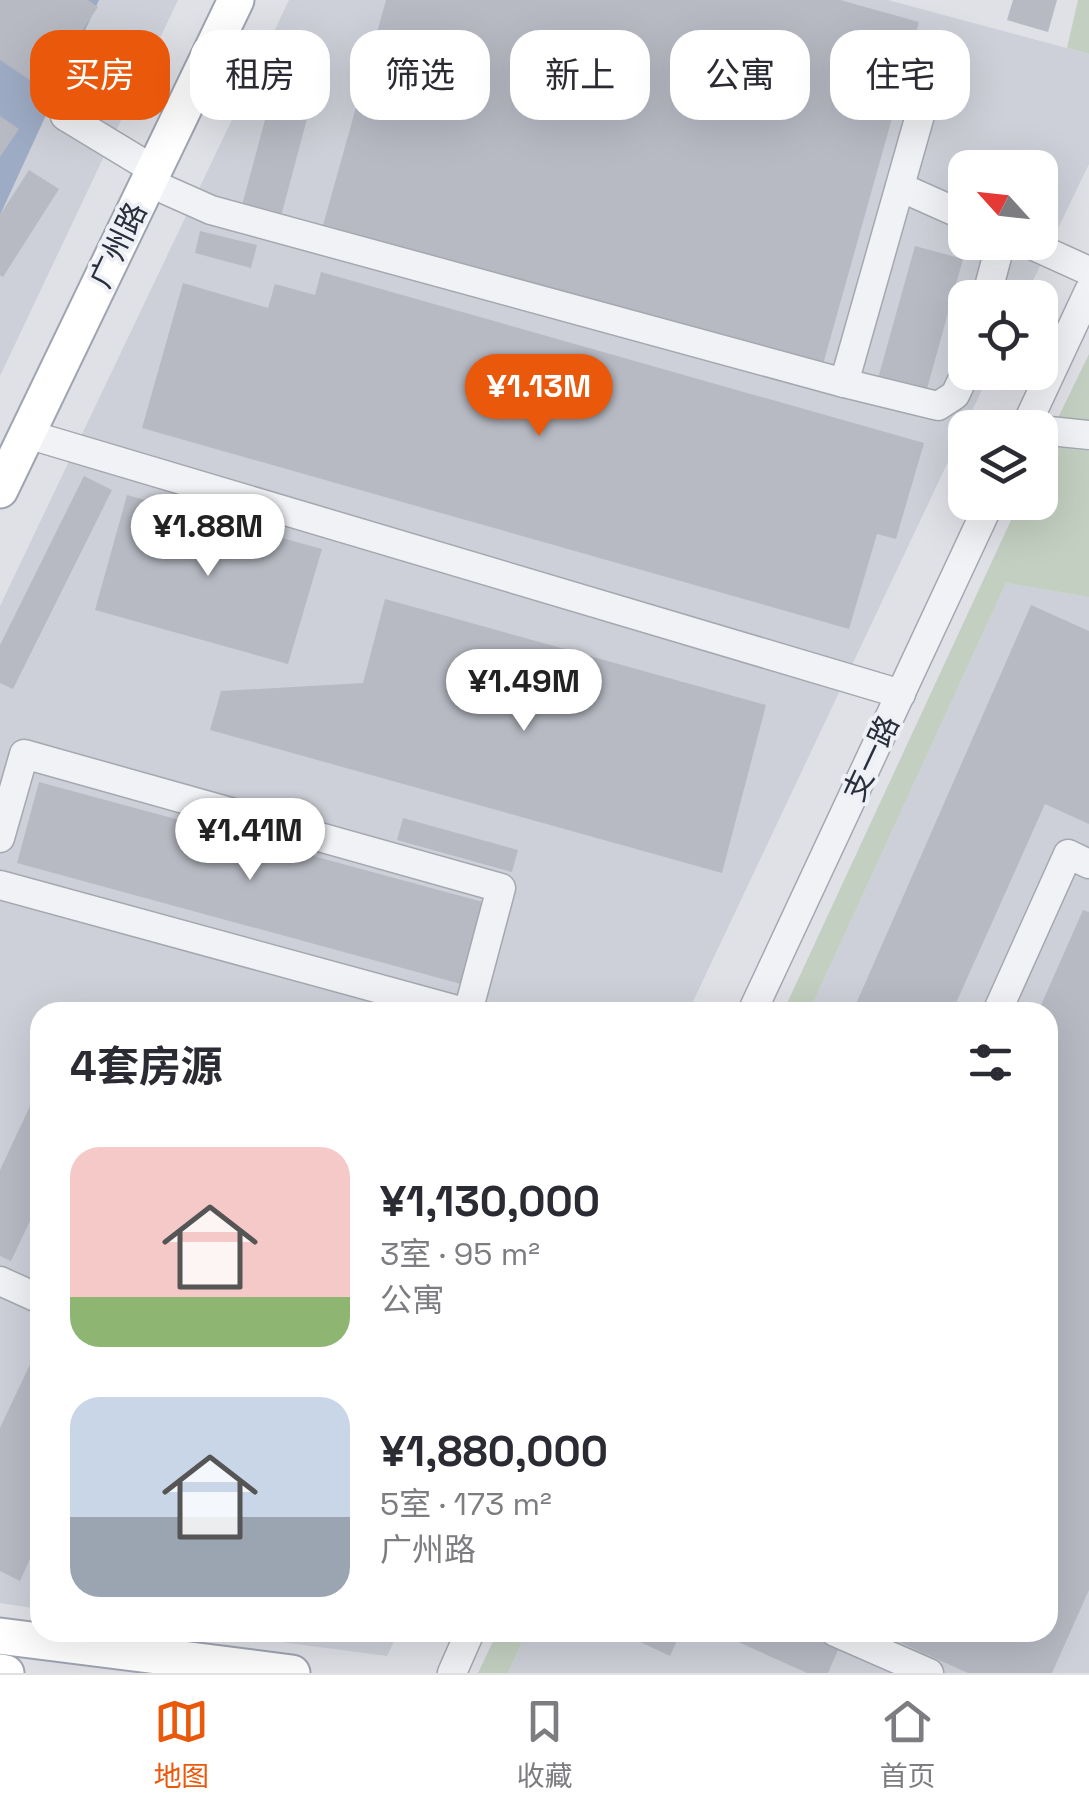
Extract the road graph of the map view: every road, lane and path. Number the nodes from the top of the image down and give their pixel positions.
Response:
1 (236, 0) edge
2 (71, 120) edge
3 (919, 120) edge
4 (151, 176) junction
5 (900, 187) junction
6 (948, 208) edge
7 (1058, 256) edge
8 (1089, 270) edge
9 (1089, 291) edge
10 (844, 382) junction
11 (958, 390) edge
12 (1033, 410) edge
13 (1058, 432) edge
14 (1089, 435) edge
15 (10, 462) edge
16 (982, 520) edge
17 (901, 694) junction
18 (0, 838) edge
19 (1089, 864) edge
20 (0, 885) edge
21 (429, 1002) edge
22 (469, 1002) edge
23 (757, 1002) edge
24 (1001, 1002) edge
25 (0, 1281) edge
26 (30, 1295) edge
27 (0, 1636) edge
28 (30, 1637) edge
29 (91, 1642) edge
30 (466, 1642) edge
31 (858, 1642) edge
32 (292, 1673) edge
33 (452, 1673) edge
34 (929, 1673) edge

1 - 4 main road, 广州路
2 - 4 street
3 - 5 street
4 - 10 street
4 - 15 main road, 广州路
5 - 6 street
5 - 10 street
7 - 8 street
9 - 12 street
10 - 11 street
13 - 14 street
15 - 17 street
16 - 17 street, 支一路
17 - 23 street, 支一路
18 - 22 street
19 - 24 street
20 - 21 street
25 - 26 street
27 - 28 main road
29 - 32 main road
30 - 33 street
31 - 34 street

